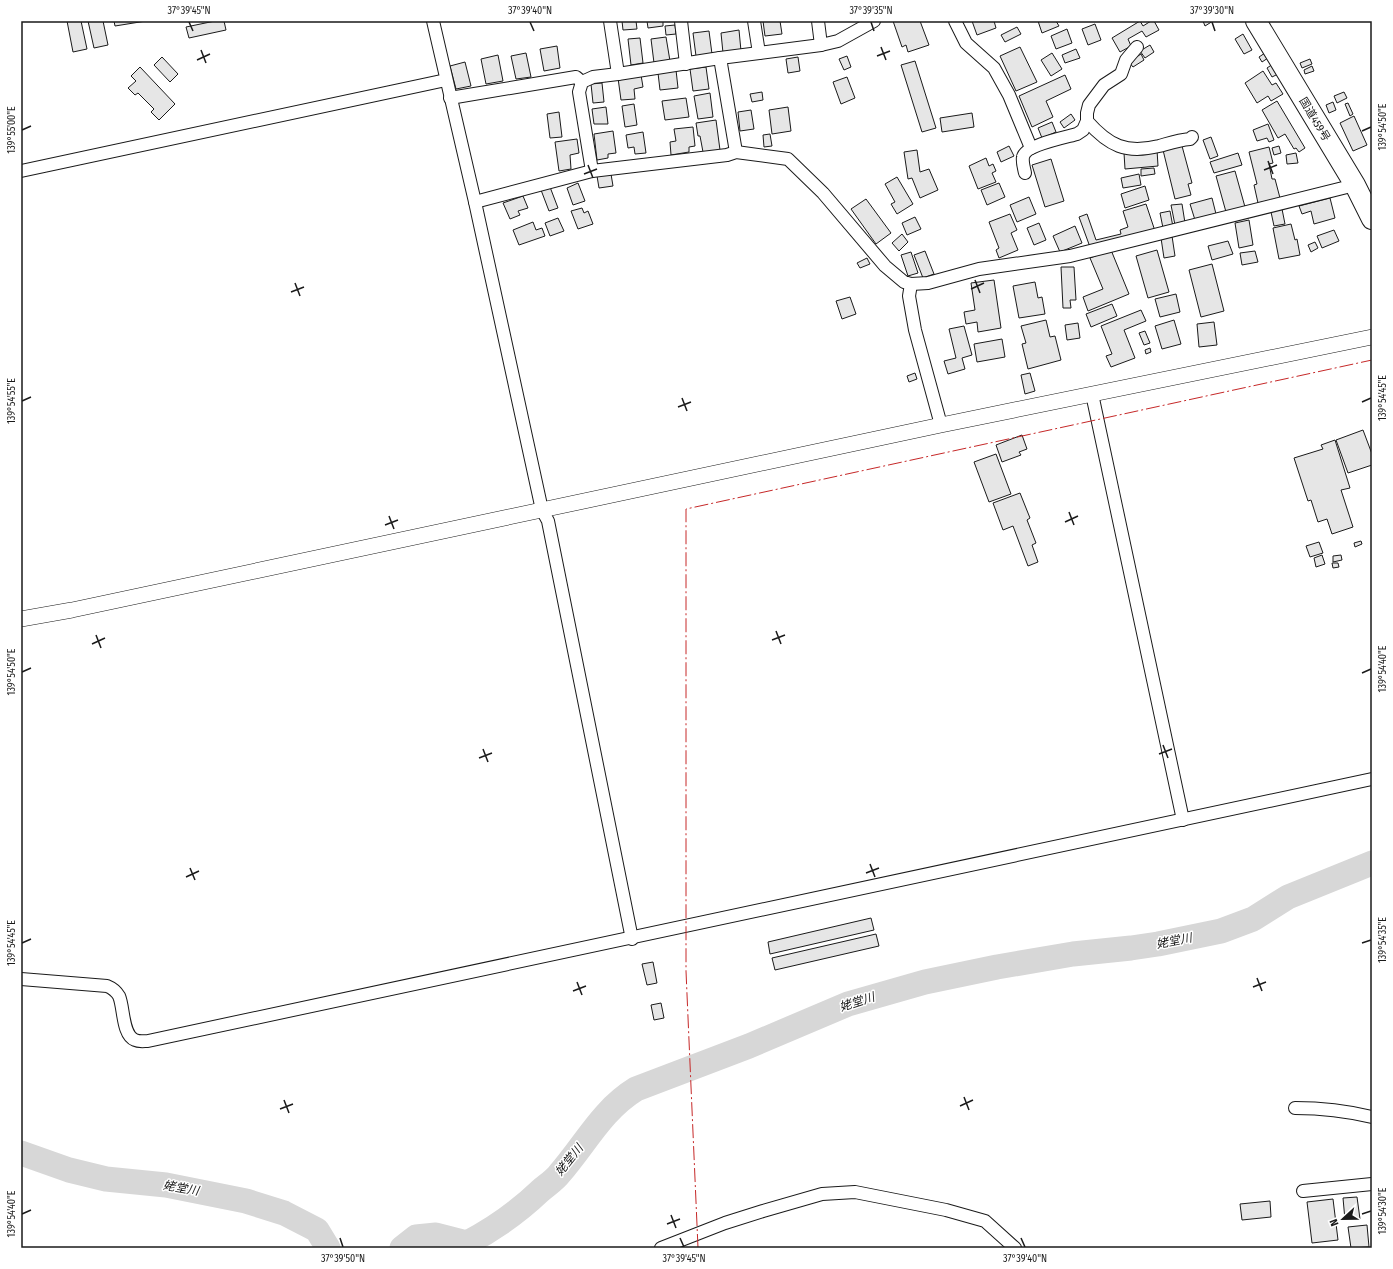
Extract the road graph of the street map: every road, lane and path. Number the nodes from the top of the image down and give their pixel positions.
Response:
1 (433, 21) edge
2 (610, 21) edge
3 (681, 21) edge
4 (754, 21) edge
5 (818, 21) edge
6 (874, 21) edge
7 (955, 21) edge
8 (1256, 21) edge
9 (822, 45) junction
10 (1137, 46) dead end
11 (759, 53) junction
12 (720, 58) junction
13 (686, 64) junction
14 (618, 74) junction
15 (446, 80) junction
16 (582, 82) junction
17 (450, 98) junction
18 (1087, 121) junction
19 (1192, 137) dead end
20 (1032, 148) junction
21 (736, 152) junction
22 (21, 171) edge
23 (592, 171) junction
24 (1025, 173) dead end
25 (1355, 185) junction
26 (475, 202) junction
27 (1372, 218) edge
28 (911, 284) junction
29 (1372, 337) edge
30 (1092, 394) junction
31 (941, 425) junction
32 (542, 510) junction
33 (21, 619) edge
34 (1372, 779) edge
35 (1183, 820) junction
36 (632, 939) junction
37 (21, 979) edge
38 (1295, 1108) dead end
39 (1372, 1116) edge
40 (1372, 1184) edge
41 (1303, 1191) dead end
42 (661, 1248) edge
43 (1015, 1248) edge

1 - 15 street
2 - 14 street
3 - 13 street
4 - 11 street
5 - 9 street
6 - 9 street
7 - 20 street
8 - 25 highway, 国道459号
9 - 11 street
10 - 18 street
11 - 12 street
12 - 13 street
12 - 21 street
13 - 14 street
14 - 16 street
15 - 17 street
15 - 22 street
16 - 17 street
16 - 23 street
17 - 26 street
18 - 19 street
18 - 20 street
20 - 24 street
21 - 23 street
21 - 28 street
23 - 26 street
25 - 27 highway, 国道459号
25 - 28 street
26 - 32 street
28 - 31 street
29 - 30 street
30 - 31 street
30 - 35 street
31 - 32 street
32 - 33 street
32 - 36 street
34 - 35 street
35 - 36 street
36 - 37 street
38 - 39 street
40 - 41 street
42 - 43 street

